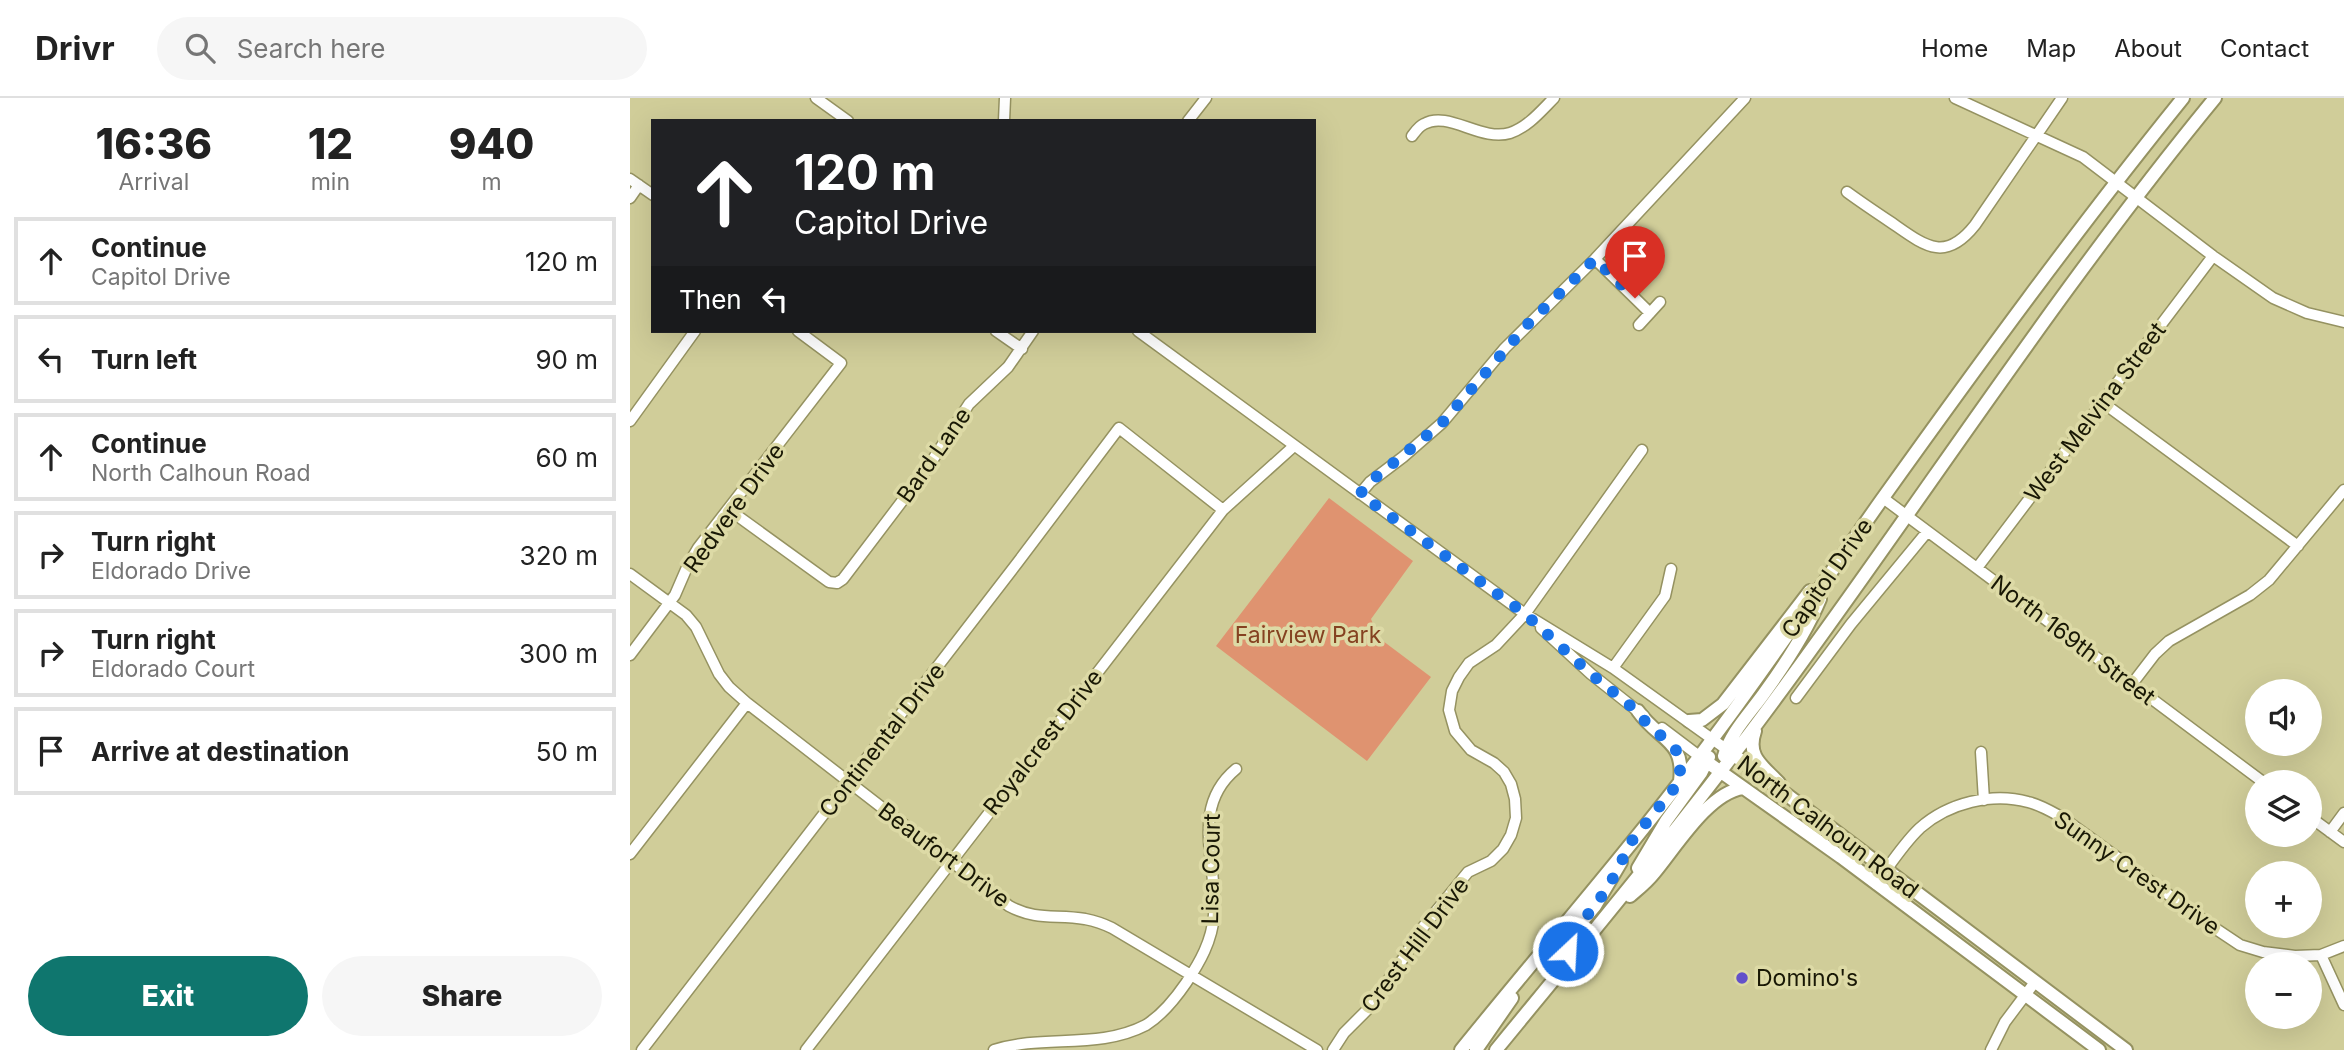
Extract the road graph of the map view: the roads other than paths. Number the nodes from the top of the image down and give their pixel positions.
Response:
1 (816, 98) edge
2 (1005, 98) edge
3 (1206, 98) edge
4 (1553, 98) edge
5 (1745, 98) edge
6 (1955, 98) edge
7 (2062, 98) edge
8 (2183, 98) edge
9 (2215, 98) edge
10 (845, 119) edge
11 (1003, 119) edge
12 (1190, 119) edge
13 (2036, 134) junction
14 (1412, 136) dead end
15 (630, 179) edge
16 (2117, 181) junction
17 (639, 185) junction
18 (1847, 192) dead end
19 (651, 194) edge
20 (2136, 196) junction
21 (630, 198) edge
22 (2213, 256) junction
23 (1595, 259) junction
24 (1660, 302) dead end
25 (1650, 313) junction
26 (2344, 322) edge
27 (1639, 325) dead end
28 (694, 333) edge
29 (801, 333) edge
30 (999, 333) edge
31 (1033, 333) edge
32 (1141, 333) edge
33 (1022, 349) junction
34 (2102, 402) junction
35 (630, 421) edge
36 (1294, 446) junction
37 (1642, 450) dead end
38 (2344, 490) edge
39 (1360, 494) junction
40 (1883, 498) junction
41 (728, 509) junction
42 (1223, 510) junction
43 (1906, 515) junction
44 (1859, 531) junction
45 (1927, 532) junction
46 (2298, 546) junction
47 (1977, 568) junction
48 (1671, 569) dead end
49 (630, 573) edge
50 (1828, 579) junction
51 (670, 602) junction
52 (1525, 614) junction
53 (630, 655) edge
54 (1613, 668) junction
55 (2132, 684) junction
56 (1796, 698) dead end
57 (747, 704) junction
58 (1638, 712) junction
59 (1689, 721) junction
60 (1759, 722) junction
61 (1713, 739) junction
62 (1729, 752) junction
63 (1981, 752) dead end
64 (1703, 759) junction
65 (1236, 769) dead end
66 (2247, 770) edge
67 (1721, 771) junction
68 (1680, 781) junction
69 (849, 782) junction
70 (1744, 788) junction
71 (1984, 800) junction
72 (1806, 811) junction
73 (2344, 813) edge
74 (2322, 826) edge
75 (2330, 832) junction
76 (1633, 839) junction
77 (2344, 842) edge
78 (630, 854) edge
79 (952, 861) junction
80 (1886, 871) junction
81 (1876, 884) junction
82 (1618, 901) junction
83 (1599, 925) junction
84 (2344, 946) edge
85 (2269, 952) edge
86 (1540, 953) junction
87 (2322, 954) edge
88 (1572, 958) junction
89 (2322, 959) edge
90 (1192, 974) junction
91 (2035, 982) junction
92 (2025, 994) junction
93 (2344, 1005) edge
94 (642, 1050) edge
95 (806, 1050) edge
96 (994, 1050) edge
97 (1317, 1050) edge
98 (1333, 1050) edge
99 (1461, 1050) edge
100 (1476, 1050) edge
101 (1496, 1050) edge
102 (1991, 1050) edge
103 (2099, 1050) edge
104 (2126, 1050) edge

1 - 10 street
2 - 11 street
3 - 12 street
4 - 14 street
5 - 23 street
6 - 13 street
7 - 13 street
8 - 16 main road, Capitol Drive
9 - 20 main road, Capitol Drive
13 - 16 street
13 - 18 street
15 - 17 street
16 - 20 street
16 - 40 main road, Capitol Drive
17 - 19 street
17 - 21 street
20 - 22 street
20 - 43 main road, Capitol Drive
22 - 26 street
22 - 34 street, West Melvina Street
23 - 25 street
23 - 39 street
24 - 25 street
25 - 27 street
28 - 35 street
29 - 41 street, Redvere Drive
30 - 33 street
31 - 33 street, Bard Lane
32 - 36 street, North Calhoun Road
33 - 41 street, Bard Lane
34 - 46 street
34 - 47 street, West Melvina Street
36 - 39 street, North Calhoun Road
36 - 42 street, Royalcrest Drive
37 - 52 street, Crest Hill Drive
38 - 46 street
39 - 52 street, North Calhoun Road
40 - 43 street, North 169th Street
40 - 44 main road, Capitol Drive
41 - 51 street, Redvere Drive
42 - 69 street, Continental Drive
42 - 79 street, Royalcrest Drive
43 - 45 street, North 169th Street
43 - 60 main road, Capitol Drive
44 - 50 main road, Capitol Drive
44 - 59 main road
45 - 47 street, North 169th Street
45 - 56 street
46 - 55 street
47 - 55 street, North 169th Street
48 - 54 street
49 - 51 street, Beaufort Drive
50 - 61 main road, Capitol Drive
50 - 62 main road
51 - 53 street, Redvere Drive
51 - 57 street, Beaufort Drive
52 - 54 street, North Calhoun Road
52 - 58 street, North Calhoun Road
52 - 98 street, Crest Hill Drive
54 - 59 street, North Calhoun Road
55 - 66 street, North 169th Street
57 - 69 street, Beaufort Drive
57 - 78 street
58 - 64 street, North Calhoun Road
58 - 68 main road
59 - 61 street, North Calhoun Road
60 - 62 main road, Capitol Drive
60 - 72 main road
61 - 62 street, North Calhoun Road
61 - 64 main road
62 - 67 main road
62 - 72 main road, North Calhoun Road
63 - 71 street
64 - 67 main road, North Calhoun Road
64 - 68 main road
64 - 82 main road
65 - 90 street, Lisa Court
67 - 70 main road, North Calhoun Road
67 - 82 main road
68 - 76 main road
69 - 79 street, Beaufort Drive
69 - 94 street, Continental Drive
70 - 81 main road, North Calhoun Road
70 - 83 main road
71 - 80 street, Sunny Crest Drive
71 - 85 street, Sunny Crest Drive
72 - 80 main road, North Calhoun Road
73 - 75 street
74 - 75 street
75 - 77 street
76 - 86 main road
76 - 88 main road
79 - 90 street, Beaufort Drive
79 - 95 street, Royalcrest Drive
80 - 81 street, Sunny Crest Drive
80 - 91 main road, North Calhoun Road
81 - 92 main road, North Calhoun Road
82 - 83 main road
83 - 88 main road
84 - 87 street, Sunny Crest Drive
86 - 99 main road
86 - 100 main road
88 - 101 main road
89 - 93 street
90 - 96 street, Lisa Court
90 - 97 street, Beaufort Drive
91 - 92 street
91 - 104 main road, North Calhoun Road
92 - 102 street
92 - 103 main road, North Calhoun Road

